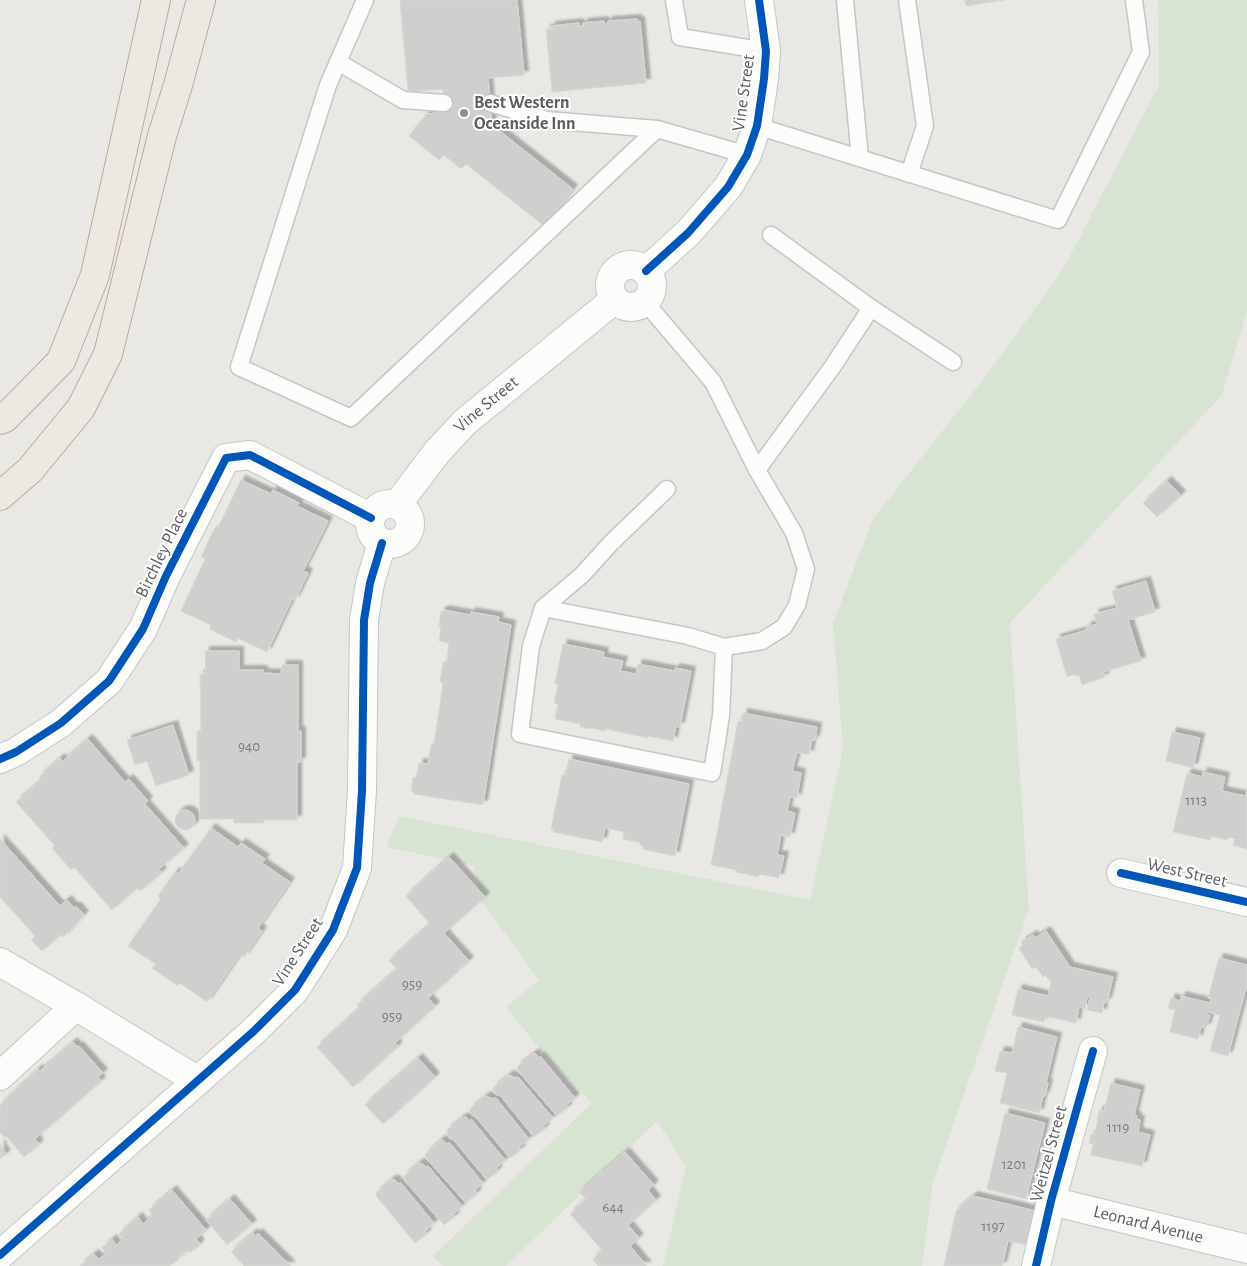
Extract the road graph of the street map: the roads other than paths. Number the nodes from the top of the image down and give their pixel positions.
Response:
1 (156, 0) edge
2 (201, 0) edge
3 (365, 0) edge
4 (674, 0) edge
5 (759, 0) edge
6 (845, 0) edge
7 (907, 0) edge
8 (1134, 0) edge
9 (766, 51) junction
10 (338, 62) junction
11 (490, 102) dead end
12 (444, 103) dead end
13 (757, 126) junction
14 (657, 129) junction
15 (747, 155) junction
16 (860, 158) junction
17 (909, 174) junction
18 (771, 235) dead end
19 (646, 270) junction
20 (614, 300) junction
21 (646, 303) junction
22 (871, 308) junction
23 (953, 362) dead end
24 (0, 420) edge
25 (757, 470) junction
26 (667, 489) dead end
27 (0, 496) edge
28 (397, 505) junction
29 (371, 518) junction
30 (382, 543) junction
31 (543, 608) junction
32 (724, 647) junction
33 (0, 759) edge
34 (1121, 873) dead end
35 (1247, 902) edge
36 (0, 962) edge
37 (76, 1006) junction
38 (1093, 1052) dead end
39 (0, 1076) edge
40 (198, 1081) junction
41 (1050, 1201) junction
42 (1247, 1248) edge
43 (0, 1255) edge
44 (1036, 1266) edge

1 - 24 highway
2 - 27 highway
3 - 10 lane
4 - 9 lane
5 - 9 street, Vine Street
6 - 16 lane
7 - 17 lane
8 - 17 lane
9 - 13 street, Vine Street
10 - 12 lane
10 - 14 lane
11 - 14 lane
13 - 15 street, Vine Street
13 - 16 lane
14 - 15 lane
15 - 19 street, Vine Street
16 - 17 lane
18 - 22 lane
19 - 20 street
19 - 21 street
20 - 21 street
20 - 28 street, Vine Street
21 - 25 lane
22 - 23 lane
22 - 25 lane
25 - 32 lane
26 - 31 lane
28 - 29 street
28 - 30 street
29 - 30 street
29 - 33 street, Birchley Place
30 - 40 street, Vine Street
31 - 32 lane
31 - 32 lane
34 - 35 street, West Street
36 - 37 street
37 - 39 street
37 - 40 street
38 - 41 street, Weitzel Street
40 - 43 street, Vine Street
41 - 42 street, Leonard Avenue
41 - 44 street, Weitzel Street

